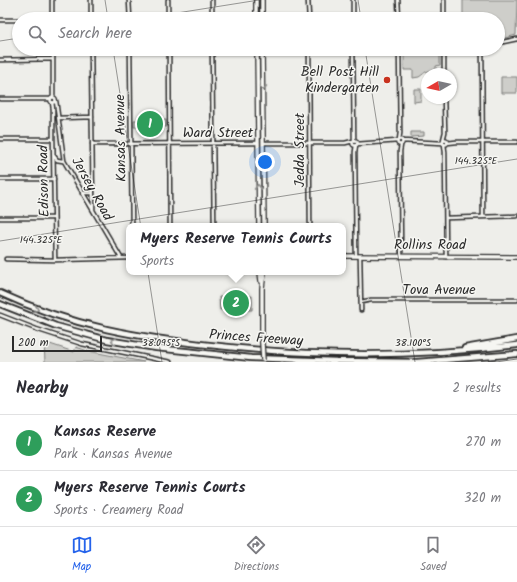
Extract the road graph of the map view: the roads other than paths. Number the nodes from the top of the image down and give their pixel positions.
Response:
1 (52, 0) edge
2 (91, 0) edge
3 (129, 0) edge
4 (168, 0) edge
5 (212, 0) edge
6 (256, 0) edge
7 (262, 0) edge
8 (308, 0) edge
9 (353, 0) edge
10 (398, 0) edge
11 (444, 0) edge
12 (52, 12) edge
13 (91, 12) edge
14 (130, 12) edge
15 (168, 12) edge
16 (212, 12) edge
17 (256, 12) edge
18 (262, 12) edge
19 (309, 12) edge
20 (353, 12) edge
21 (399, 12) edge
22 (444, 12) edge
23 (0, 20) edge
24 (12, 20) edge
25 (517, 39) edge
26 (505, 42) edge
27 (53, 56) edge
28 (91, 56) edge
29 (130, 56) edge
30 (169, 56) edge
31 (212, 56) edge
32 (257, 56) edge
33 (262, 56) edge
34 (309, 56) edge
35 (353, 56) edge
36 (399, 56) edge
37 (444, 56) edge
38 (482, 56) edge
39 (0, 60) edge
40 (53, 60) junction
41 (444, 68) edge
42 (0, 99) edge
43 (52, 100) junction
44 (444, 104) edge
45 (92, 117) junction
46 (59, 118) junction
47 (0, 139) edge
48 (52, 139) junction
49 (400, 142) junction
50 (445, 142) junction
51 (482, 142) junction
52 (517, 142) edge
53 (258, 143) junction
54 (264, 143) junction
55 (310, 143) junction
56 (355, 143) junction
57 (92, 144) junction
58 (131, 144) junction
59 (170, 144) junction
60 (213, 144) junction
61 (54, 155) junction
62 (61, 160) junction
63 (54, 165) junction
64 (54, 178) junction
65 (0, 179) edge
66 (82, 193) junction
67 (93, 193) junction
68 (93, 211) junction
69 (517, 216) edge
70 (483, 217) junction
71 (0, 218) edge
72 (54, 218) junction
73 (446, 218) junction
74 (132, 223) edge
75 (170, 223) edge
76 (214, 223) edge
77 (259, 223) edge
78 (264, 223) edge
79 (310, 223) edge
80 (346, 256) edge
81 (358, 256) junction
82 (401, 256) junction
83 (446, 256) junction
84 (517, 256) edge
85 (121, 258) junction
86 (126, 258) edge
87 (6, 259) dead end
88 (55, 260) junction
89 (260, 275) edge
90 (264, 275) edge
91 (262, 288) junction
92 (0, 293) edge
93 (517, 300) edge
94 (361, 302) junction
95 (0, 304) edge
96 (361, 310) dead end
97 (0, 315) edge
98 (517, 339) edge
99 (517, 345) edge
100 (444, 352) junction
101 (517, 354) edge
102 (263, 361) edge
103 (170, 362) edge
104 (417, 362) edge
105 (424, 362) edge

1 - 12 street
2 - 13 street
3 - 14 street
4 - 15 street
5 - 16 street
6 - 17 street
7 - 18 street
8 - 19 street
9 - 20 street
10 - 21 street
11 - 22 street
23 - 24 street
25 - 26 street
27 - 40 street, Edison Road
28 - 45 street
29 - 58 street, Kansas Avenue
30 - 59 street
31 - 60 street
32 - 53 street
33 -> 54 street
34 - 55 street, Jedda Street
35 - 56 street
36 - 49 street
37 - 41 street
38 - 51 street
39 - 40 street
40 - 43 street, Edison Road
42 - 43 street
43 - 46 street, Jersey Road
43 - 48 street, Edison Road
44 - 50 street
45 - 46 street
45 - 57 street
46 - 62 street, Jersey Road
47 - 48 street
48 - 61 street, Edison Road
49 - 50 street, Ward Street
49 - 56 street, Ward Street
49 - 82 street
50 - 51 street, Ward Street
50 - 73 street
51 - 52 street, Ward Street
51 - 70 street
53 - 54 street, Ward Street
53 - 60 street, Ward Street
77 -> 53 street
54 - 55 street, Ward Street
54 - 78 street
55 - 56 street, Ward Street
55 - 79 street, Jedda Street
56 - 81 street
57 - 58 street, Ward Street
57 - 67 street
58 - 59 street, Ward Street
58 - 74 street, Kansas Avenue
59 - 60 street, Ward Street
59 - 75 street
60 - 76 street
61 - 62 street
61 - 63 street, Edison Road
62 - 63 street
62 - 66 street, Jersey Road
63 - 64 street, Edison Road
64 - 65 street
64 - 72 street, Edison Road
66 - 67 street
66 - 68 street, Jersey Road
67 - 68 street
68 - 85 street, Jersey Road
69 - 70 street
70 - 73 street
71 - 72 street
72 - 88 street, Edison Road
73 - 83 street
80 - 81 street, Rollins Road
81 - 82 street, Rollins Road
81 - 94 street
82 - 83 street, Rollins Road
83 - 84 street, Rollins Road
85 - 86 street
85 - 88 street
87 - 88 street
89 - 91 street
90 - 91 street
91 - 102 street, bridge
92 -> 100 highway, Princes Freeway
93 - 94 street, Tova Avenue
94 - 96 street
104 -> 95 highway, Princes Freeway
97 - 103 street
98 - 100 highway
99 - 100 highway, Princes Freeway
101 - 104 highway, Princes Freeway
104 - 105 highway

